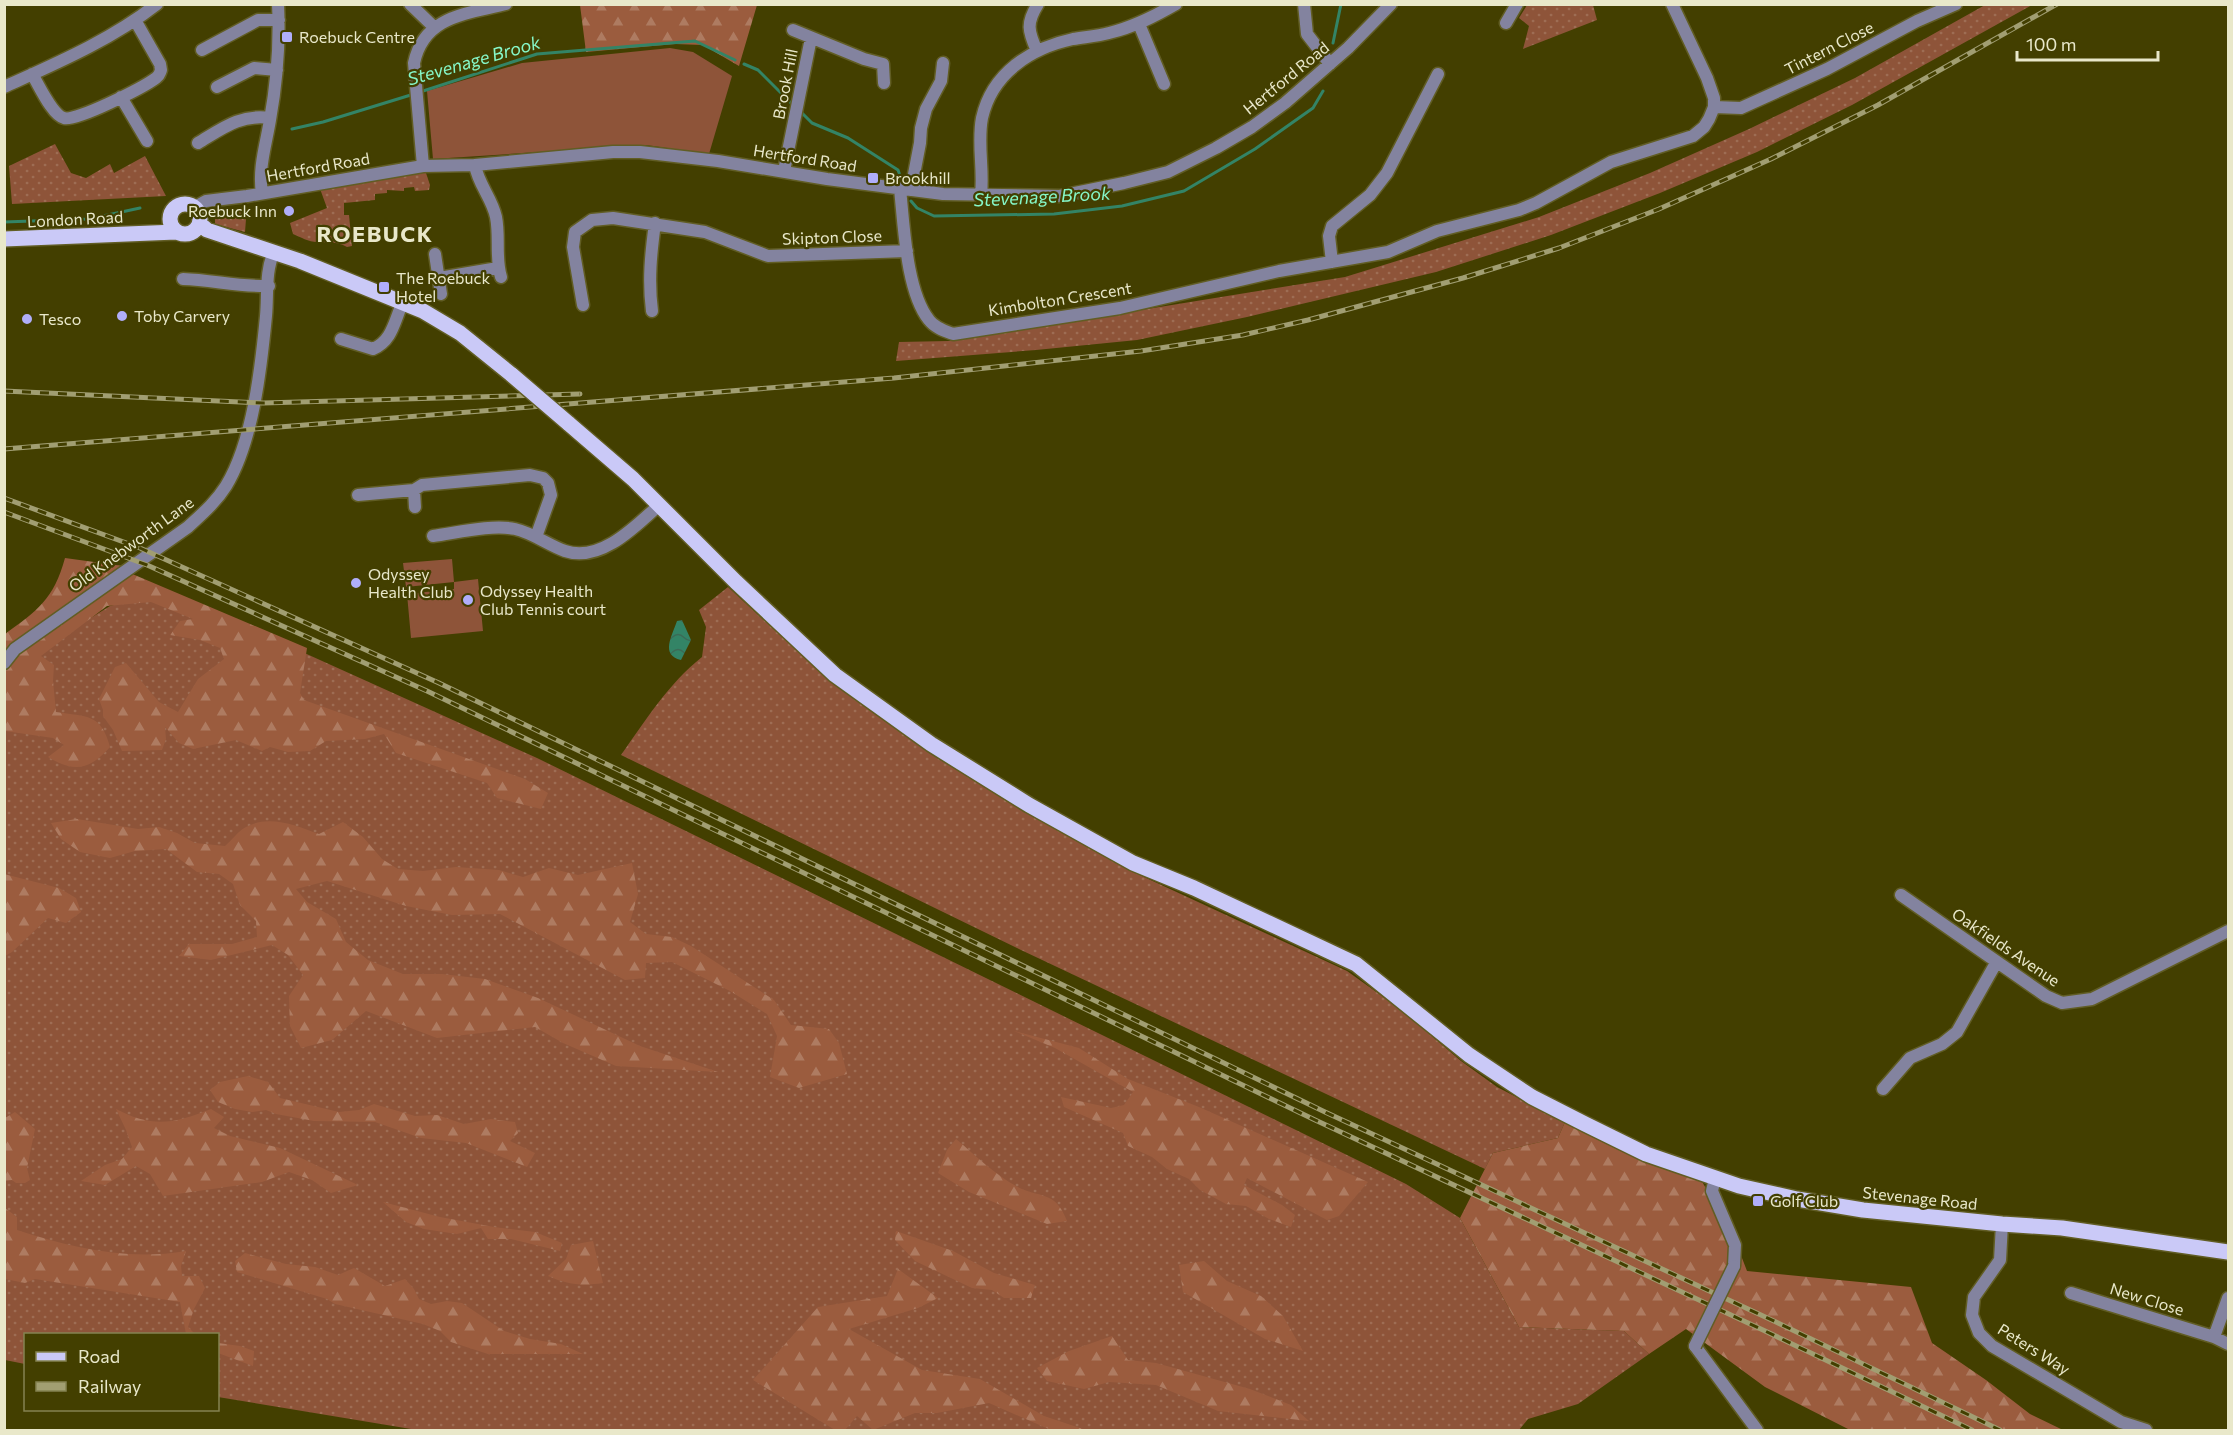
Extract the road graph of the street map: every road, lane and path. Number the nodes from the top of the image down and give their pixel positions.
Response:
1 (157, 4) edge
2 (278, 4) edge
3 (410, 4) edge
4 (506, 4) edge
5 (1038, 4) edge
6 (1176, 4) edge
7 (1304, 4) edge
8 (1391, 4) edge
9 (1517, 4) edge
10 (1672, 4) edge
11 (1956, 4) edge
12 (135, 20) junction
13 (279, 20) junction
14 (1506, 23) dead end
15 (1139, 24) junction
16 (435, 28) junction
17 (793, 30) dead end
18 (811, 38) junction
19 (202, 50) dead end
20 (1037, 51) junction
21 (943, 63) dead end
22 (1330, 64) junction
23 (277, 70) junction
24 (32, 74) junction
25 (1438, 74) dead end
26 (1164, 75) dead end
27 (884, 83) dead end
28 (4, 87) edge
29 (217, 87) dead end
30 (121, 97) junction
31 (1714, 107) junction
32 (270, 118) junction
33 (147, 141) dead end
34 (198, 142) dead end
35 (475, 165) junction
36 (423, 166) junction
37 (784, 171) junction
38 (906, 189) junction
39 (262, 193) junction
40 (981, 195) junction
41 (195, 207) junction
42 (170, 216) junction
43 (655, 223) junction
44 (200, 224) junction
45 (176, 232) junction
46 (147, 233) junction
47 (4, 239) edge
48 (907, 251) junction
49 (274, 252) junction
50 (435, 254) dead end
51 (1332, 262) junction
52 (439, 278) junction
53 (183, 279) dead end
54 (269, 286) junction
55 (441, 294) dead end
56 (403, 302) junction
57 (583, 305) dead end
58 (652, 311) dead end
59 (341, 339) dead end
60 (414, 490) junction
61 (358, 495) dead end
62 (659, 505) junction
63 (415, 507) dead end
64 (433, 536) dead end
65 (536, 537) junction
66 (4, 663) edge
67 (1901, 894) dead end
68 (2229, 931) edge
69 (1996, 963) junction
70 (1883, 1089) dead end
71 (1715, 1178) junction
72 (2002, 1224) junction
73 (2229, 1252) edge
74 (2070, 1293) dead end
75 (2229, 1299) edge
76 (2214, 1337) junction
77 (2229, 1344) edge
78 (1757, 1431) edge
79 (2146, 1431) edge

1 - 12 street
2 - 13 street
3 - 16 street
4 - 16 street
5 - 20 street
6 - 15 street
7 - 22 street
8 - 22 street, Hertford Road
9 - 14 street
10 - 31 street
11 - 31 street, Tintern Close
12 - 24 street
12 - 30 street
13 - 19 street
13 - 23 street
15 - 20 street
15 - 26 street
16 - 36 street
17 - 18 street, Brook Hill
18 - 27 street, Brook Hill
18 - 37 street, Brook Hill
20 - 40 street
21 - 38 street, Kimbolton Crescent
22 - 40 street, Hertford Road
23 - 29 street
23 - 32 street
24 - 28 street
24 - 30 street
25 - 51 street
30 - 33 street
31 - 51 street, Kimbolton Crescent
32 - 34 street
32 - 39 street
35 - 36 street, Hertford Road
35 - 37 street, Hertford Road
35 - 52 street
36 - 39 street, Hertford Road
37 - 38 street, Hertford Road
38 - 40 street, Hertford Road
38 - 48 street, Kimbolton Crescent
39 - 41 street, Hertford Road
41 - 42 main road
41 - 44 main road
42 - 45 main road
42 - 46 main road
43 - 48 street, Skipton Close
43 - 57 street, Skipton Close
43 - 58 street
44 - 45 main road
44 - 49 main road, Stevenage Road
45 - 46 main road, London Road
46 - 47 main road, London Road
48 - 51 street, Kimbolton Crescent
49 - 54 street, Old Knebworth Lane
49 - 56 main road, Stevenage Road
50 - 52 street
52 - 55 street
53 - 54 street
54 - 66 street, Old Knebworth Lane
56 - 59 street
56 - 62 main road, Stevenage Road, bridge
60 - 61 street
60 - 63 street
60 - 65 street
62 - 65 street
62 - 71 main road, Stevenage Road
64 - 65 street
67 - 69 street, Oakfields Avenue
68 - 69 street, Oakfields Avenue
69 - 70 street
71 - 72 main road, Stevenage Road
71 - 78 street, bridge
72 - 73 main road, Stevenage Road
72 - 79 street, Peters Way
74 - 76 street, New Close
75 - 76 street
76 - 77 street, New Close

